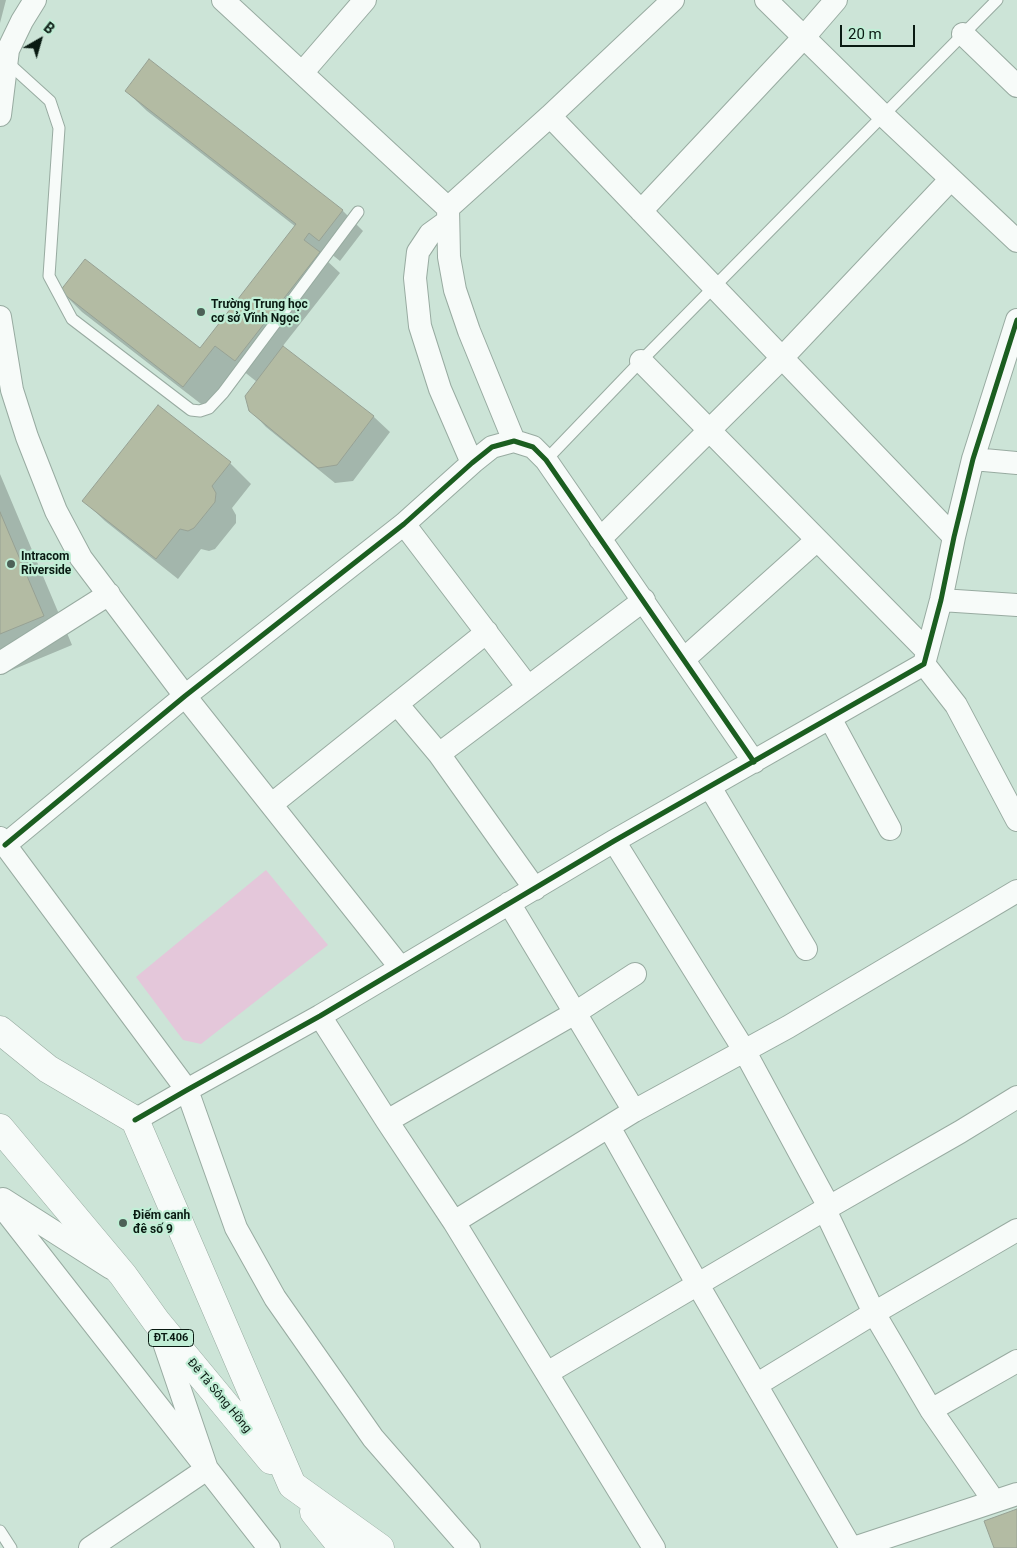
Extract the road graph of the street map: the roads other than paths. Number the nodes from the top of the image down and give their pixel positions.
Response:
1 (35, 0) edge
2 (223, 0) edge
3 (365, 0) edge
4 (674, 0) edge
5 (766, 0) edge
6 (836, 0) edge
7 (997, 0) edge
8 (963, 34) junction
9 (804, 38) junction
10 (7, 62) junction
11 (302, 72) junction
12 (1017, 86) edge
13 (0, 115) edge
14 (550, 116) junction
15 (884, 116) junction
16 (951, 179) junction
17 (641, 211) junction
18 (358, 212) dead end
19 (448, 215) junction
20 (1017, 241) edge
21 (714, 288) junction
22 (0, 317) edge
23 (1017, 320) edge
24 (782, 358) junction
25 (641, 361) junction
26 (710, 431) junction
27 (514, 441) junction
28 (973, 459) junction
29 (546, 460) junction
30 (472, 463) junction
31 (1017, 463) edge
32 (404, 524) junction
33 (954, 537) junction
34 (600, 538) junction
35 (817, 540) junction
36 (110, 594) junction
37 (644, 600) junction
38 (941, 600) junction
39 (1017, 605) edge
40 (487, 632) junction
41 (925, 658) junction
42 (684, 660) junction
43 (0, 662) edge
44 (528, 687) junction
45 (185, 696) junction
46 (398, 704) junction
47 (830, 718) junction
48 (438, 754) junction
49 (754, 762) junction
50 (710, 787) junction
51 (272, 804) junction
52 (1017, 820) edge
53 (890, 829) dead end
54 (614, 841) junction
55 (2, 842) edge
56 (535, 889) junction
57 (1017, 891) edge
58 (509, 903) junction
59 (806, 949) dead end
60 (400, 967) junction
61 (635, 974) dead end
62 (575, 1012) junction
63 (320, 1016) junction
64 (0, 1030) edge
65 (744, 1050) junction
66 (187, 1090) junction
67 (1017, 1097) edge
68 (634, 1111) junction
69 (135, 1120) junction
70 (387, 1120) junction
71 (609, 1127) junction
72 (0, 1128) edge
73 (0, 1198) edge
74 (0, 1204) edge
75 (827, 1208) junction
76 (454, 1222) junction
77 (1017, 1230) edge
78 (123, 1275) junction
79 (698, 1285) junction
80 (874, 1313) junction
81 (156, 1321) junction
82 (1017, 1361) edge
83 (547, 1373) junction
84 (756, 1385) junction
85 (931, 1410) junction
86 (207, 1469) junction
87 (292, 1485) junction
88 (1017, 1494) edge
89 (994, 1501) junction
90 (0, 1530) edge
91 (11, 1548) edge
92 (90, 1548) edge
93 (270, 1548) edge
94 (343, 1548) edge
95 (380, 1548) edge
96 (469, 1548) edge
97 (654, 1548) edge
98 (853, 1548) edge

1 - 10 street
2 - 11 street
3 - 11 street
4 - 14 street
5 - 9 street
6 - 9 street
7 - 8 lane
8 - 12 street
8 - 15 lane
9 - 15 street
9 - 17 street
10 - 13 street
10 - 18 lane
11 - 19 street
14 - 17 street
14 - 19 street
15 - 16 street
15 - 21 lane
16 - 20 street
16 - 24 street
17 - 21 street
19 - 27 street
19 - 30 street
21 - 24 street
21 - 25 lane
22 - 36 street
23 - 28 street
24 - 26 street
24 - 33 street
25 - 26 street
25 - 29 lane
26 - 34 street
26 - 35 street
27 - 29 street
27 - 30 street
28 - 31 street
28 - 33 street
29 - 34 street
30 - 32 street
32 - 40 street
32 - 45 street
33 - 38 street
34 - 37 street
35 - 41 street
35 - 42 street
36 - 43 street
36 - 45 street
37 - 42 street
37 - 44 street
38 - 39 street
38 - 41 street
40 - 44 street
40 - 46 street
41 - 47 street
41 - 52 street
42 - 49 street
44 - 48 street
45 - 51 street
45 - 55 street
46 - 48 street
46 - 51 street
47 - 49 street
47 - 53 street
48 - 56 street
49 - 50 street
50 - 54 street
50 - 59 street
51 - 60 street
54 - 56 street
54 - 65 street
55 - 66 street
56 - 58 street
57 - 65 street
58 - 60 street
58 - 62 street
60 - 63 street
61 - 62 street
62 - 68 street
62 - 70 street
63 - 66 street
63 - 70 street
64 - 69 main road
65 - 68 street
65 - 75 street
66 - 69 street
66 - 96 street
67 - 75 street
68 - 71 street
69 - 87 main road
70 - 76 street
71 - 76 street
71 - 79 street
72 - 78 main road, Đê Tả Sông Hồng / ĐT.406
73 - 78 street
74 - 86 street
75 - 79 street
75 - 80 street
76 - 83 street
77 - 80 street
78 - 81 main road, Đê Tả Sông Hồng / ĐT.406
79 - 83 street
79 - 84 street
80 - 84 street
80 - 85 street
81 - 86 street
81 - 87 main road, Đê Tả Sông Hồng / ĐT.406
82 - 85 street
83 - 97 street
84 - 98 street
85 - 89 street
86 - 92 street
86 - 93 street
87 - 94 main road, Đê Tả Sông Hồng / ĐT.406
87 - 95 main road
88 - 89 street
89 - 98 street
90 - 91 lane

